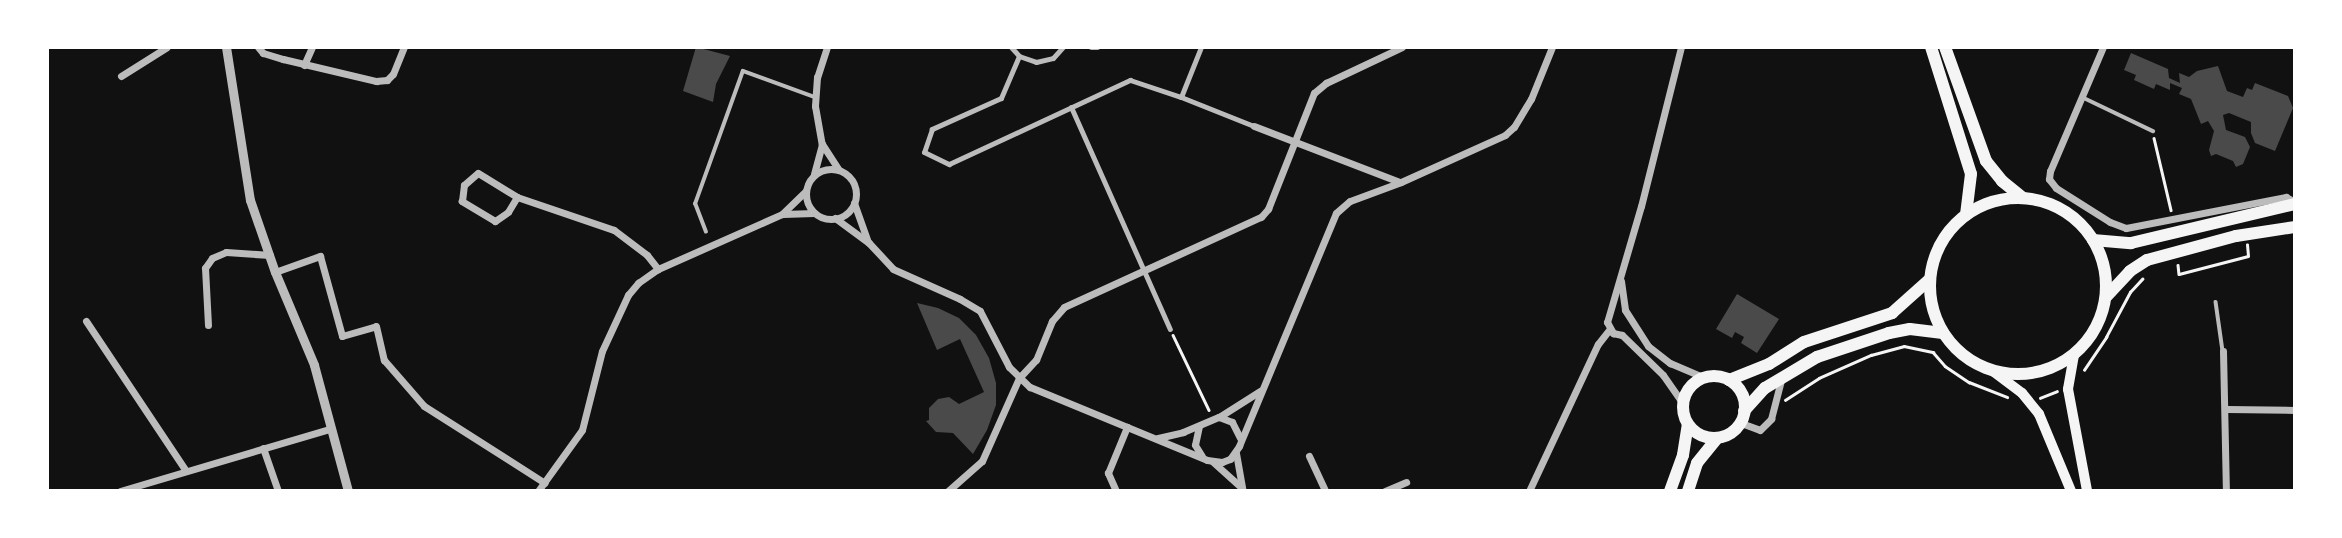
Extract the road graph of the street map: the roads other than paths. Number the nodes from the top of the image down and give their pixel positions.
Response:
1 (167, 47) edge
2 (226, 47) edge
3 (258, 47) edge
4 (312, 47) edge
5 (404, 47) edge
6 (827, 47) edge
7 (1011, 47) edge
8 (1063, 47) edge
9 (1091, 47) edge
10 (1097, 47) edge
11 (1200, 47) edge
12 (1402, 47) edge
13 (1552, 47) edge
14 (1681, 47) edge
15 (1931, 47) edge
16 (1945, 47) edge
17 (2104, 47) edge
18 (1019, 56) junction
19 (304, 65) junction
20 (121, 76) dead end
21 (815, 97) junction
22 (1181, 97) junction
23 (2082, 97) junction
24 (1071, 107) junction
25 (1254, 126) joint
26 (2152, 131) dead end
27 (1295, 141) junction
28 (822, 144) junction
29 (839, 169) junction
30 (814, 174) junction
31 (1401, 182) junction
32 (806, 191) junction
33 (517, 197) junction
34 (2023, 198) junction
35 (854, 203) junction
36 (2295, 203) edge
37 (814, 213) junction
38 (782, 214) junction
39 (1966, 215) junction
40 (835, 218) junction
41 (2295, 227) edge
42 (2165, 228) junction
43 (706, 232) dead end
44 (2093, 240) junction
45 (869, 243) junction
46 (270, 255) junction
47 (657, 269) junction
48 (1143, 271) junction
49 (275, 272) junction
50 (1621, 279) junction
51 (1930, 279) junction
52 (2106, 296) junction
53 (2216, 302) dead end
54 (1625, 310) junction
55 (1612, 312) junction
56 (86, 321) dead end
57 (208, 325) dead end
58 (1633, 325) junction
59 (1170, 329) road end
60 (1609, 330) junction
61 (1943, 334) junction
62 (1622, 335) junction
63 (2223, 351) joint
64 (2074, 355) junction
65 (1994, 372) junction
66 (1782, 376) junction
67 (1019, 378) junction
68 (1705, 378) junction
69 (1729, 380) junction
70 (1260, 390) junction
71 (1683, 404) junction
72 (2227, 409) junction
73 (2295, 410) edge
74 (1219, 417) junction
75 (1743, 417) junction
76 (1688, 424) junction
77 (1199, 426) junction
78 (1127, 427) junction
79 (329, 429) junction
80 (1157, 438) junction
81 (1717, 438) junction
82 (1240, 439) junction
83 (263, 448) junction
84 (1236, 453) junction
85 (1309, 456) dead end
86 (1202, 457) junction
87 (1213, 462) junction
88 (186, 471) junction
89 (1406, 482) dead end
90 (545, 483) junction
91 (1243, 489) edge
92 (120, 491) edge
93 (278, 491) edge
94 (348, 491) edge
95 (538, 491) edge
96 (948, 491) edge
97 (1116, 491) edge
98 (1325, 491) edge
99 (1385, 491) edge
100 (1529, 491) edge
101 (1670, 491) edge
102 (1688, 491) edge
103 (2071, 491) edge
104 (2087, 491) edge
105 (2226, 491) edge

1 - 20 street
2 - 46 street
3 - 19 street
4 - 19 street
5 - 19 street
6 - 21 street
7 - 18 street
8 - 18 street
9 - 10 street
11 - 22 street
12 - 27 street
13 - 31 street
14 - 50 street
15 - 39 main road
16 - 34 main road
17 - 23 street
18 - 24 street
21 - 28 street
21 - 43 lane
22 - 24 street
22 - 25 street
23 - 26 lane
23 - 42 street
24 - 48 street
25 - 27 street
27 - 31 street
27 - 48 street
28 - 29 street
28 - 30 street
29 - 30 street
29 - 35 street
30 - 32 street
31 - 70 street
32 - 37 street
32 - 38 street
33 - 33 street
33 - 47 street
34 - 39 main road
34 - 44 main road
35 - 40 street
35 - 45 street
36 - 42 main road
37 - 38 street
37 - 40 street
38 - 47 street
39 - 51 main road
40 - 45 street
41 - 52 main road
42 - 44 main road
44 - 52 main road
45 - 67 street
46 - 49 street
46 - 57 street
47 - 90 street
48 - 59 street
48 - 67 street
49 - 79 street
49 - 90 street
50 - 54 street
50 - 55 street
51 - 61 main road
51 - 69 main road
52 - 64 main road
53 - 63 lane
54 - 55 street
54 - 58 street
55 - 60 street
56 - 88 street
58 - 62 street
58 - 68 street
60 - 62 street
60 - 100 street
61 - 65 main road
61 - 66 main road
62 - 71 street
63 - 72 street
64 - 65 main road
64 - 104 main road
65 - 103 main road
66 - 75 main road
66 - 75 street
67 - 78 street
67 - 96 street
68 - 69 main road
68 - 71 main road
69 - 75 main road
70 - 74 street
70 - 82 street
71 - 76 main road
72 - 73 street
72 - 105 street
74 - 77 street
74 - 82 street
75 - 81 main road
76 - 81 main road
76 - 101 main road
77 - 80 street
77 - 86 street
78 - 80 street
78 - 97 street
79 - 83 street
79 - 94 street
80 - 86 street
81 - 102 main road
82 - 84 street
83 - 88 street
83 - 93 street
84 - 87 street
84 - 91 street
85 - 98 street
86 - 87 street
87 - 91 street
88 - 92 street
89 - 99 street
90 - 95 street

